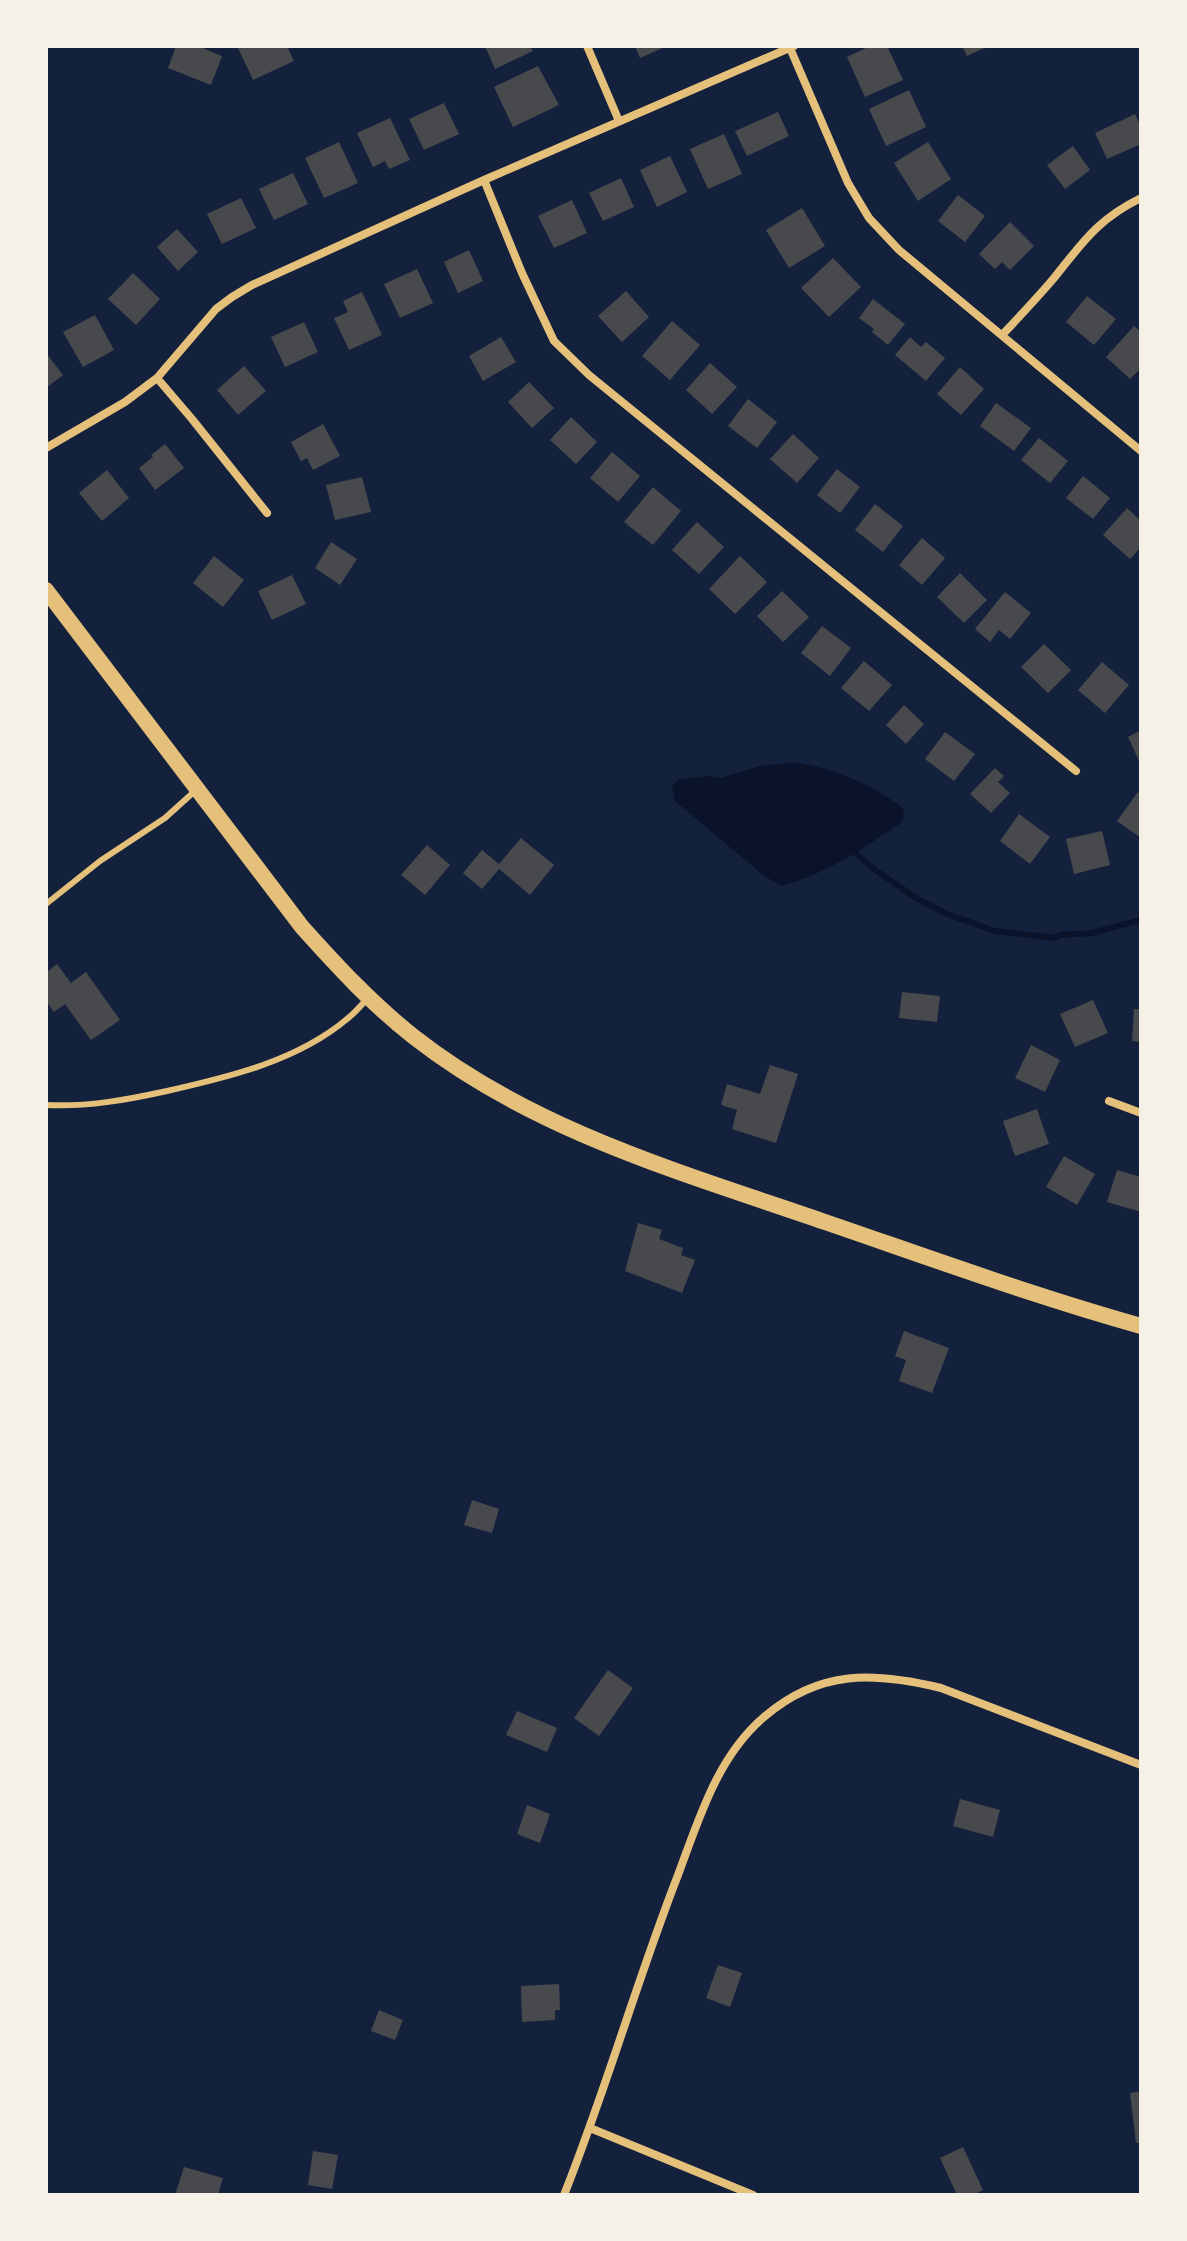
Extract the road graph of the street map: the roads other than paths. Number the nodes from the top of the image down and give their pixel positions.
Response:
1 (587, 46) edge
2 (792, 47) edge
3 (619, 121) junction
4 (484, 180) junction
5 (1141, 198) edge
6 (1003, 334) junction
7 (157, 378) junction
8 (46, 448) edge
9 (1141, 451) edge
10 (267, 513) dead end
11 (46, 590) edge
12 (1076, 771) dead end
13 (196, 790) junction
14 (46, 904) edge
15 (369, 997) junction
16 (1109, 1101) dead end
17 (46, 1105) edge
18 (1141, 1113) edge
19 (1141, 1326) edge
20 (1141, 1765) edge
21 (590, 2128) junction
22 (564, 2195) edge
23 (753, 2195) edge

1 - 3 street
2 - 3 street
2 - 6 street
3 - 4 street
4 - 7 street
4 - 12 street
5 - 6 street
6 - 9 street
7 - 8 street
7 - 10 street
11 - 13 main road
13 - 14 lane
13 - 15 main road
15 - 17 lane
15 - 19 main road
16 - 18 street
20 - 21 street
21 - 22 street
21 - 23 street

